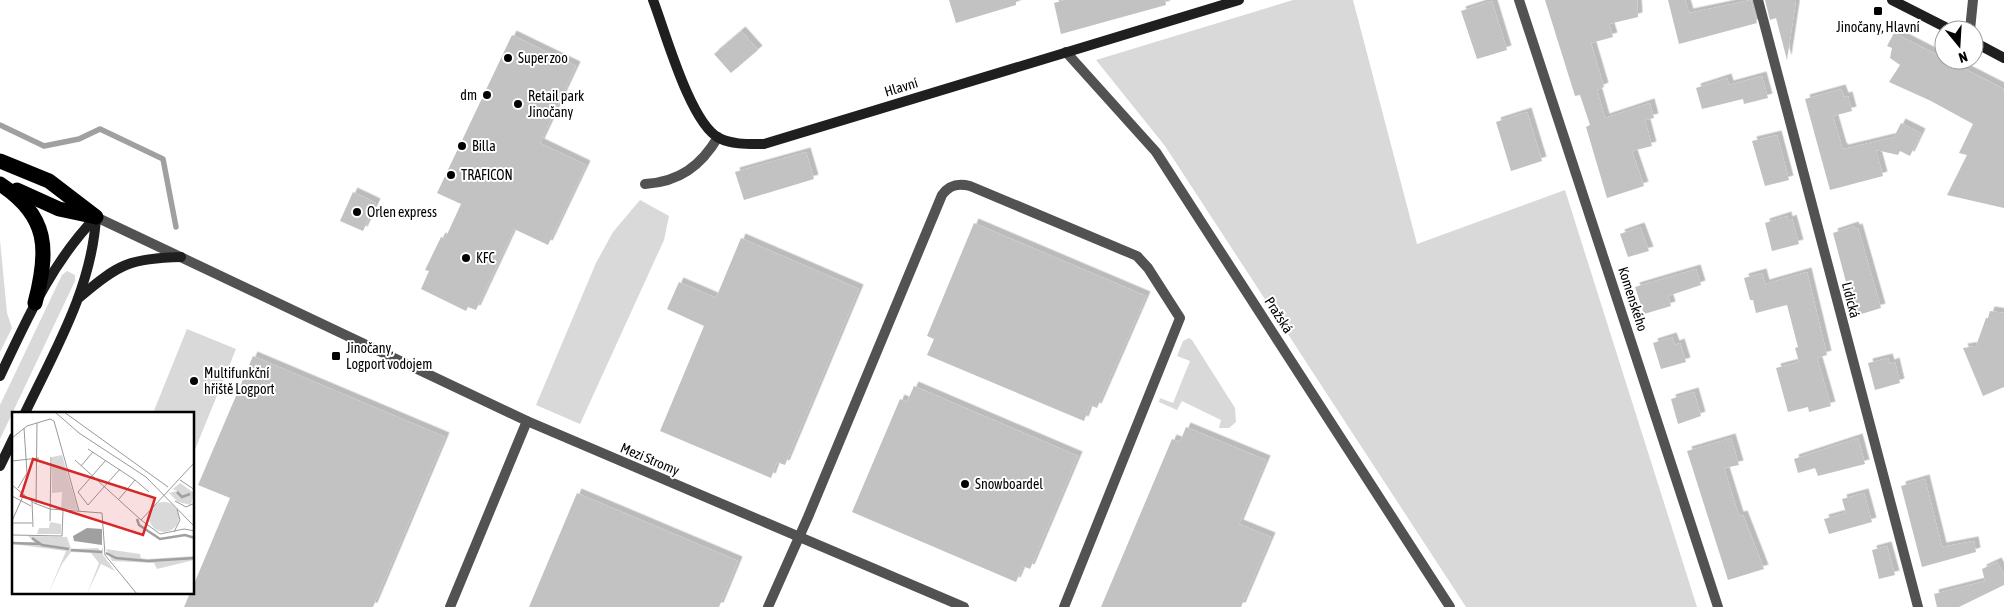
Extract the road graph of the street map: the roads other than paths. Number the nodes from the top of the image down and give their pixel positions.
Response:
1 (653, 0) edge
2 (1239, 0) edge
3 (1519, 0) edge
4 (1758, 0) edge
5 (1892, 0) edge
6 (1974, 0) edge
7 (1971, 20) edge
8 (1934, 21) edge
9 (1984, 47) edge
10 (1066, 52) junction
11 (2004, 58) edge
12 (718, 137) junction
13 (0, 161) edge
14 (0, 183) edge
15 (645, 184) dead end
16 (96, 217) junction
17 (181, 257) junction
18 (80, 298) junction
19 (35, 303) junction
20 (0, 376) edge
21 (25, 412) edge
22 (527, 421) junction
23 (12, 441) edge
24 (0, 466) edge
25 (799, 537) junction
26 (450, 607) edge
27 (768, 607) edge
28 (964, 607) edge
29 (1064, 607) edge
30 (1450, 607) edge
31 (1718, 607) edge
32 (1918, 607) edge

1 - 12 street
2 - 10 street, Hlavní
3 - 31 street, Komenského
4 - 32 street, Lidická
5 - 8 street
6 - 7 street
9 - 11 street
10 - 12 street, Hlavní
10 - 30 street, Pražská
12 - 15 street
13 - 16 highway
14 - 16 highway
14 - 19 highway
16 - 17 street, Mezi Stromy
16 - 18 street
16 - 19 street
17 - 18 street
17 - 22 street, Mezi Stromy
18 - 21 street
19 - 20 street
22 - 25 street, Mezi Stromy
22 - 26 street
23 - 24 street
25 - 27 street
25 - 28 street, Mezi Stromy
25 - 29 street

